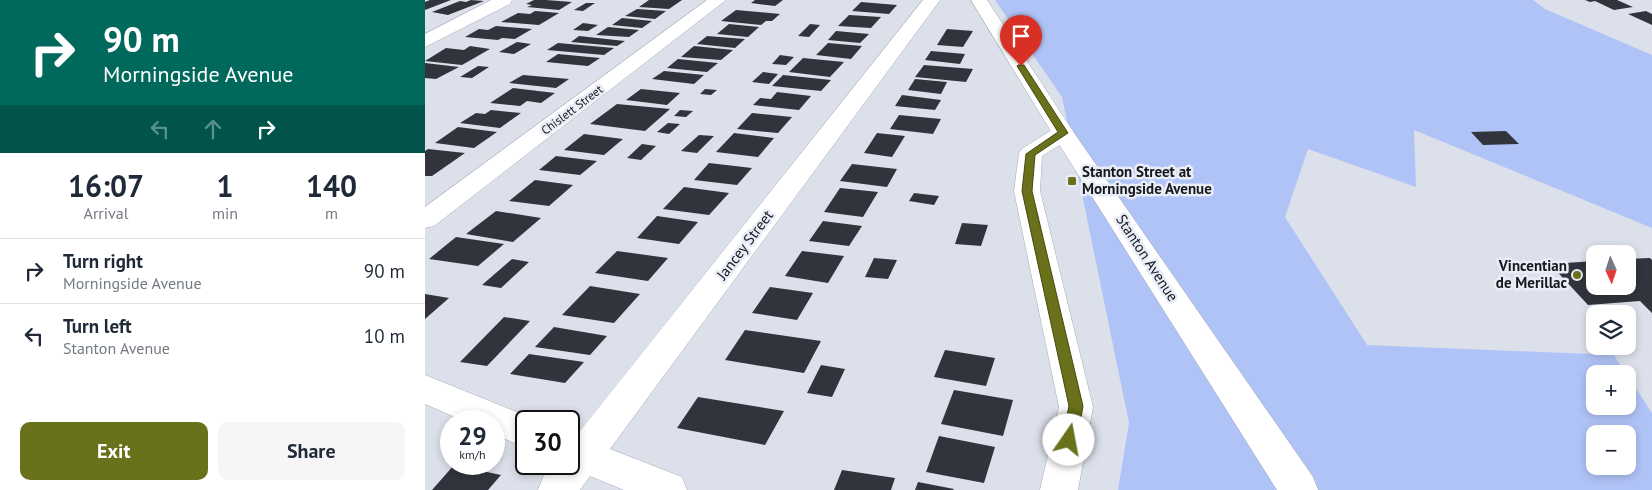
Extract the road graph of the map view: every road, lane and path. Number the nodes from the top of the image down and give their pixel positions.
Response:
1 (504, 0) edge
2 (718, 0) edge
3 (932, 0) edge
4 (979, 0) edge
5 (427, 38) edge
6 (1063, 133) junction
7 (425, 220) edge
8 (425, 389) edge
9 (515, 427) edge
10 (580, 447) edge
11 (580, 455) edge
12 (564, 475) edge
13 (557, 490) edge
14 (668, 490) edge
15 (1059, 490) edge
16 (1299, 490) edge

1 - 5 street
2 - 7 street, Chislett Street
3 - 10 street, Jancey Street
4 - 6 street, Stanton Avenue
6 - 15 street
6 - 16 street, Stanton Avenue
8 - 9 street
11 - 14 street
12 - 13 street, Jancey Street

